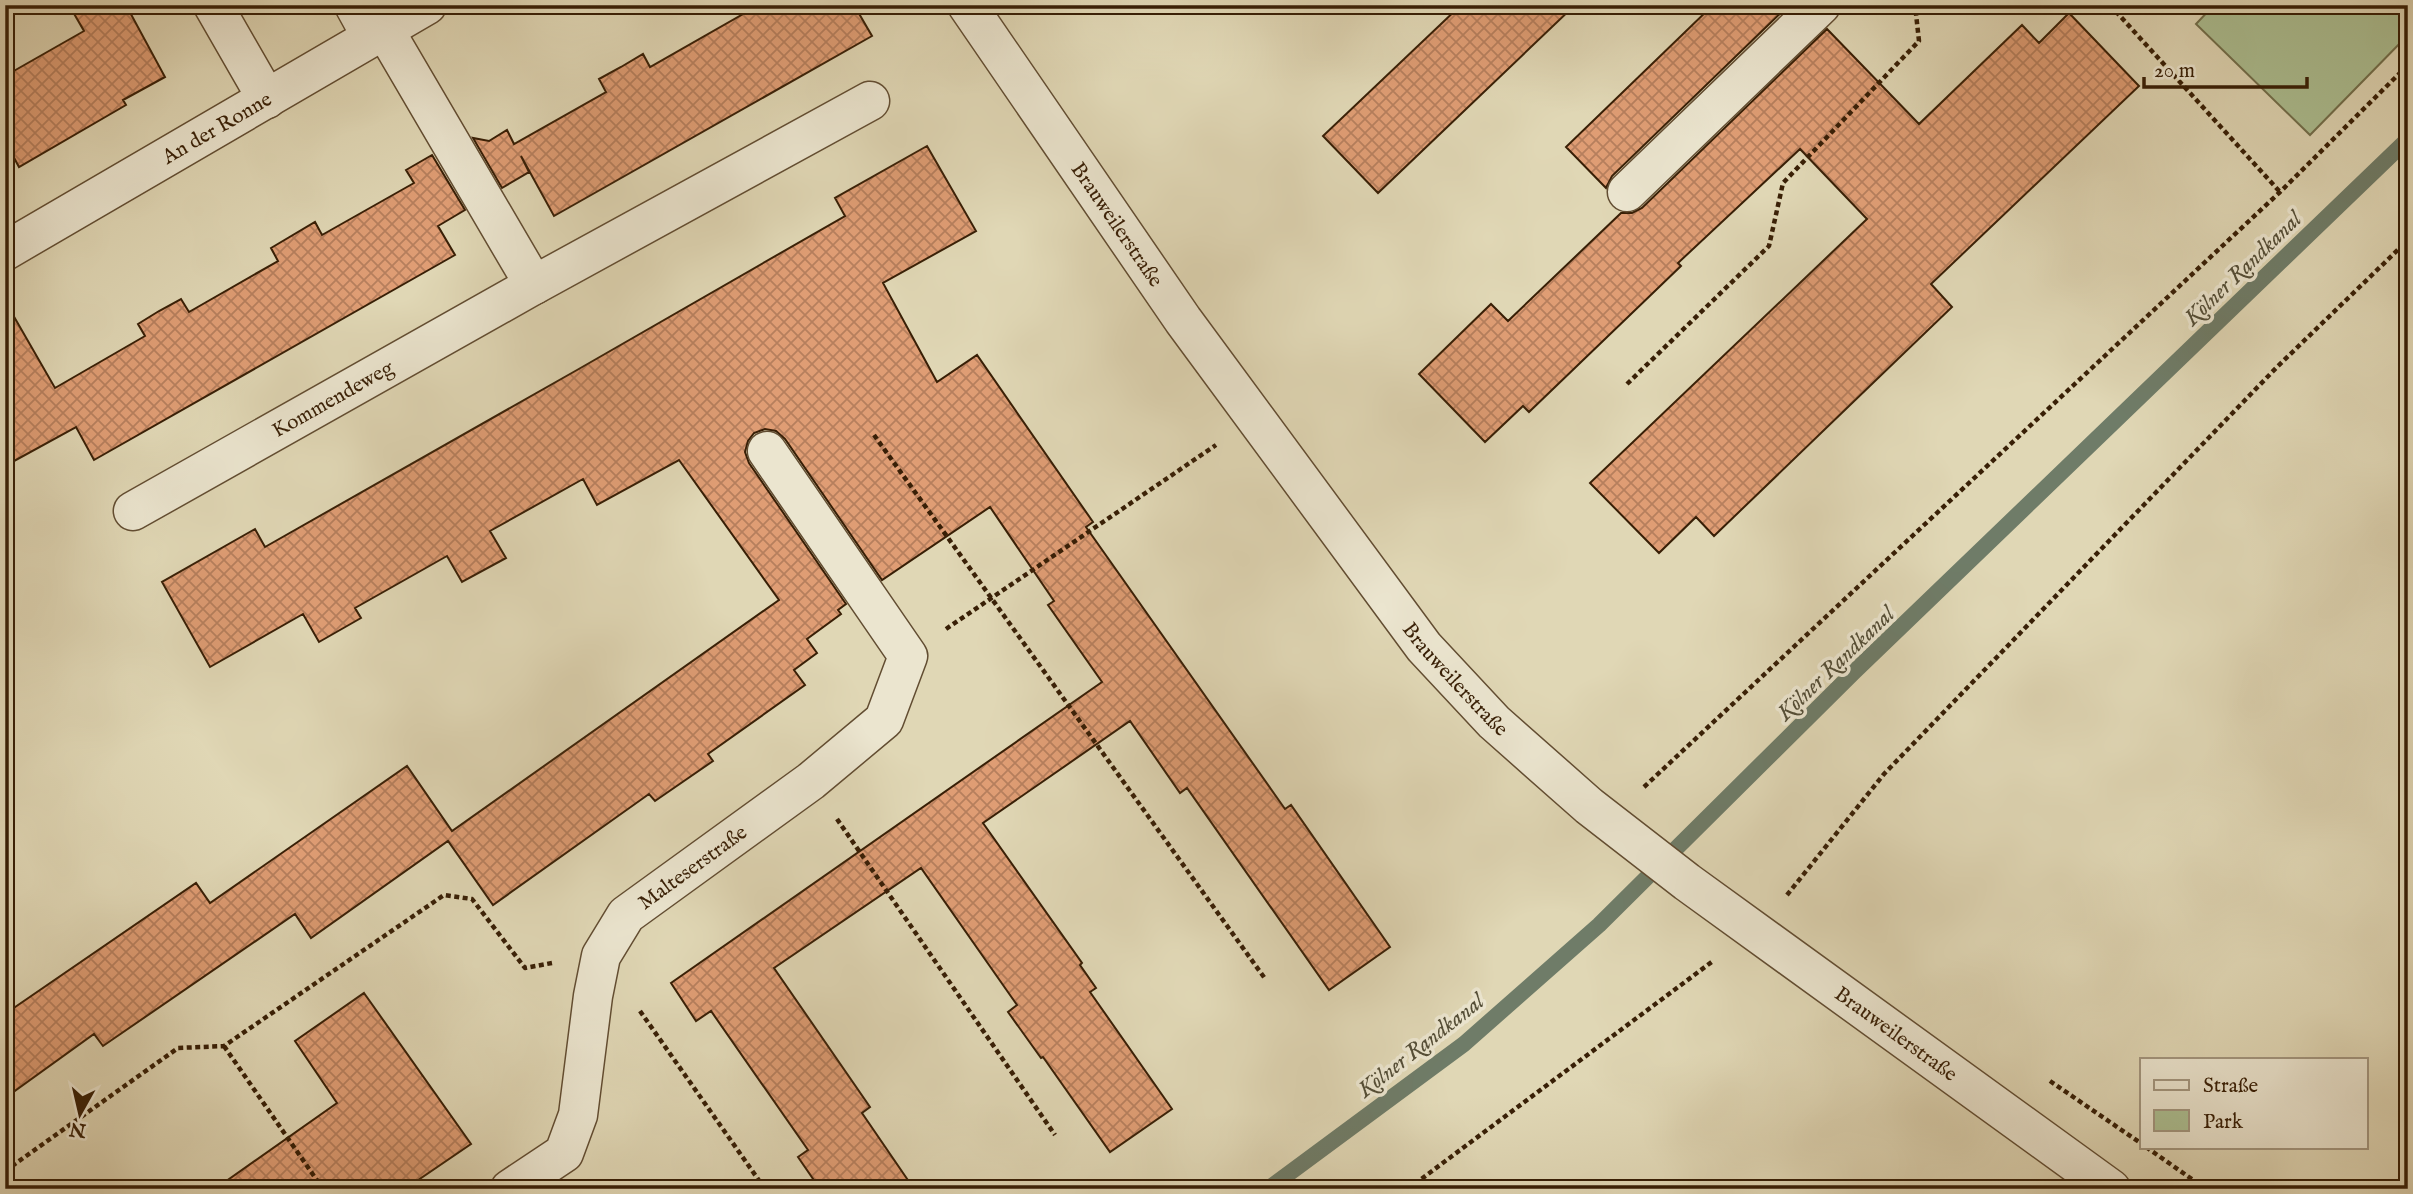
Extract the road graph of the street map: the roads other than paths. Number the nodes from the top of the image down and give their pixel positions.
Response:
1 (213, 5) edge
2 (427, 5) edge
3 (967, 5) edge
4 (1821, 5) edge
5 (369, 23) edge
6 (267, 99) junction
7 (870, 101) dead end
8 (1627, 192) dead end
9 (5, 251) edge
10 (534, 285) junction
11 (767, 451) dead end
12 (133, 511) dead end
13 (510, 1189) edge
14 (2110, 1189) edge

1 - 6 street
2 - 5 street, An der Ronne
3 - 14 street, Brauweilerstraße
4 - 8 street
5 - 6 street, An der Ronne
5 - 10 street
6 - 9 street, An der Ronne
7 - 10 street, Kommendeweg
10 - 12 street, Kommendeweg
11 - 13 street, Malteserstraße

